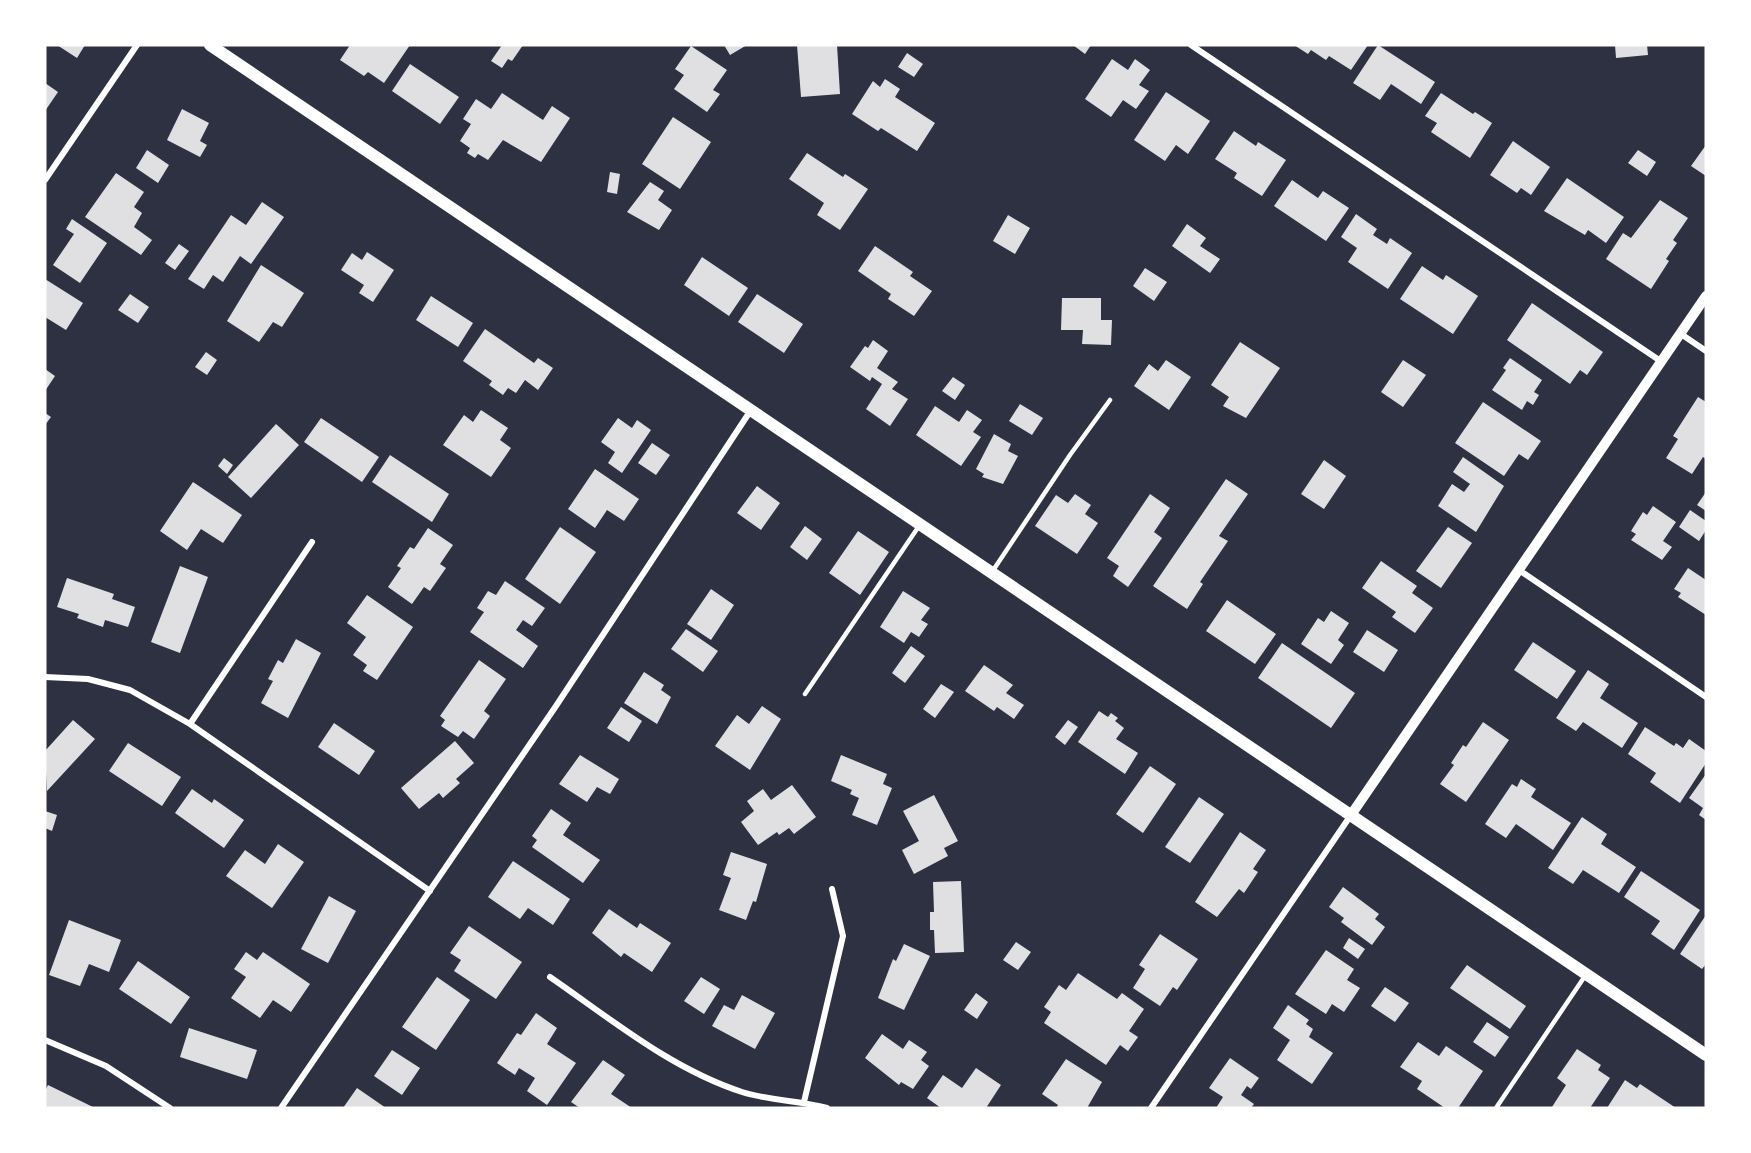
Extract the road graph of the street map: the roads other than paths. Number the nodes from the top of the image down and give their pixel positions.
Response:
1 (137, 45) edge
2 (210, 45) edge
3 (1191, 45) edge
4 (45, 180) edge
5 (1706, 296) edge
6 (1681, 334) junction
7 (1706, 351) edge
8 (1662, 362) junction
9 (1110, 400) dead end
10 (751, 410) junction
11 (921, 524) junction
12 (312, 542) dead end
13 (1519, 570) junction
14 (992, 572) junction
15 (45, 677) edge
16 (805, 694) dead end
17 (1706, 697) edge
18 (190, 724) junction
19 (1352, 815) junction
20 (832, 889) dead end
21 (430, 891) junction
22 (1587, 973) junction
23 (550, 976) dead end
24 (45, 1040) edge
25 (1706, 1055) edge
26 (804, 1102) junction
27 (170, 1108) edge
28 (281, 1108) edge
29 (827, 1108) edge
30 (1151, 1108) edge
31 (1496, 1108) edge

1 - 4 street
2 - 10 main road
3 - 8 street
5 - 6 street
6 - 7 street
6 - 8 street
8 - 13 street
9 - 14 lane
10 - 11 main road
10 - 21 street
11 - 14 main road
11 - 16 lane
12 - 18 street
13 - 17 street
13 - 19 street
14 - 19 main road
15 - 18 street
18 - 21 street
19 - 22 main road
19 - 30 street
20 - 26 street
21 - 28 street
22 - 25 main road
22 - 31 lane
23 - 26 street
24 - 27 street
26 - 29 street

